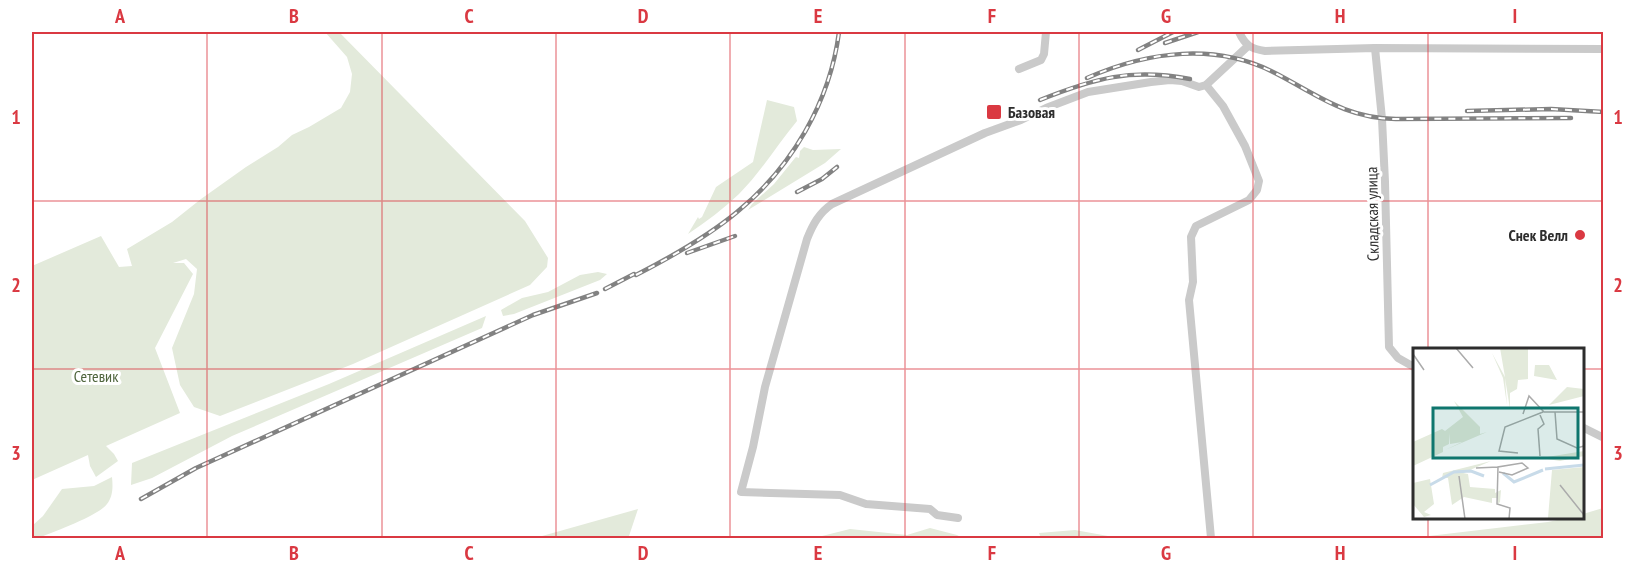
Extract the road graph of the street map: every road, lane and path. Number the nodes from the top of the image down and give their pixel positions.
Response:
1 (1046, 32) edge
2 (1239, 32) edge
3 (1248, 46) junction
4 (1375, 48) junction
5 (1604, 49) edge
6 (1019, 69) dead end
7 (1206, 85) junction
8 (1413, 366) edge
9 (1584, 428) edge
10 (1604, 438) edge
11 (958, 518) dead end
12 (1211, 538) edge

1 - 6 street
2 - 3 street
3 - 4 street
3 - 7 street
4 - 5 street
4 - 8 street, Складская улица
7 - 11 street
7 - 12 street
9 - 10 street

